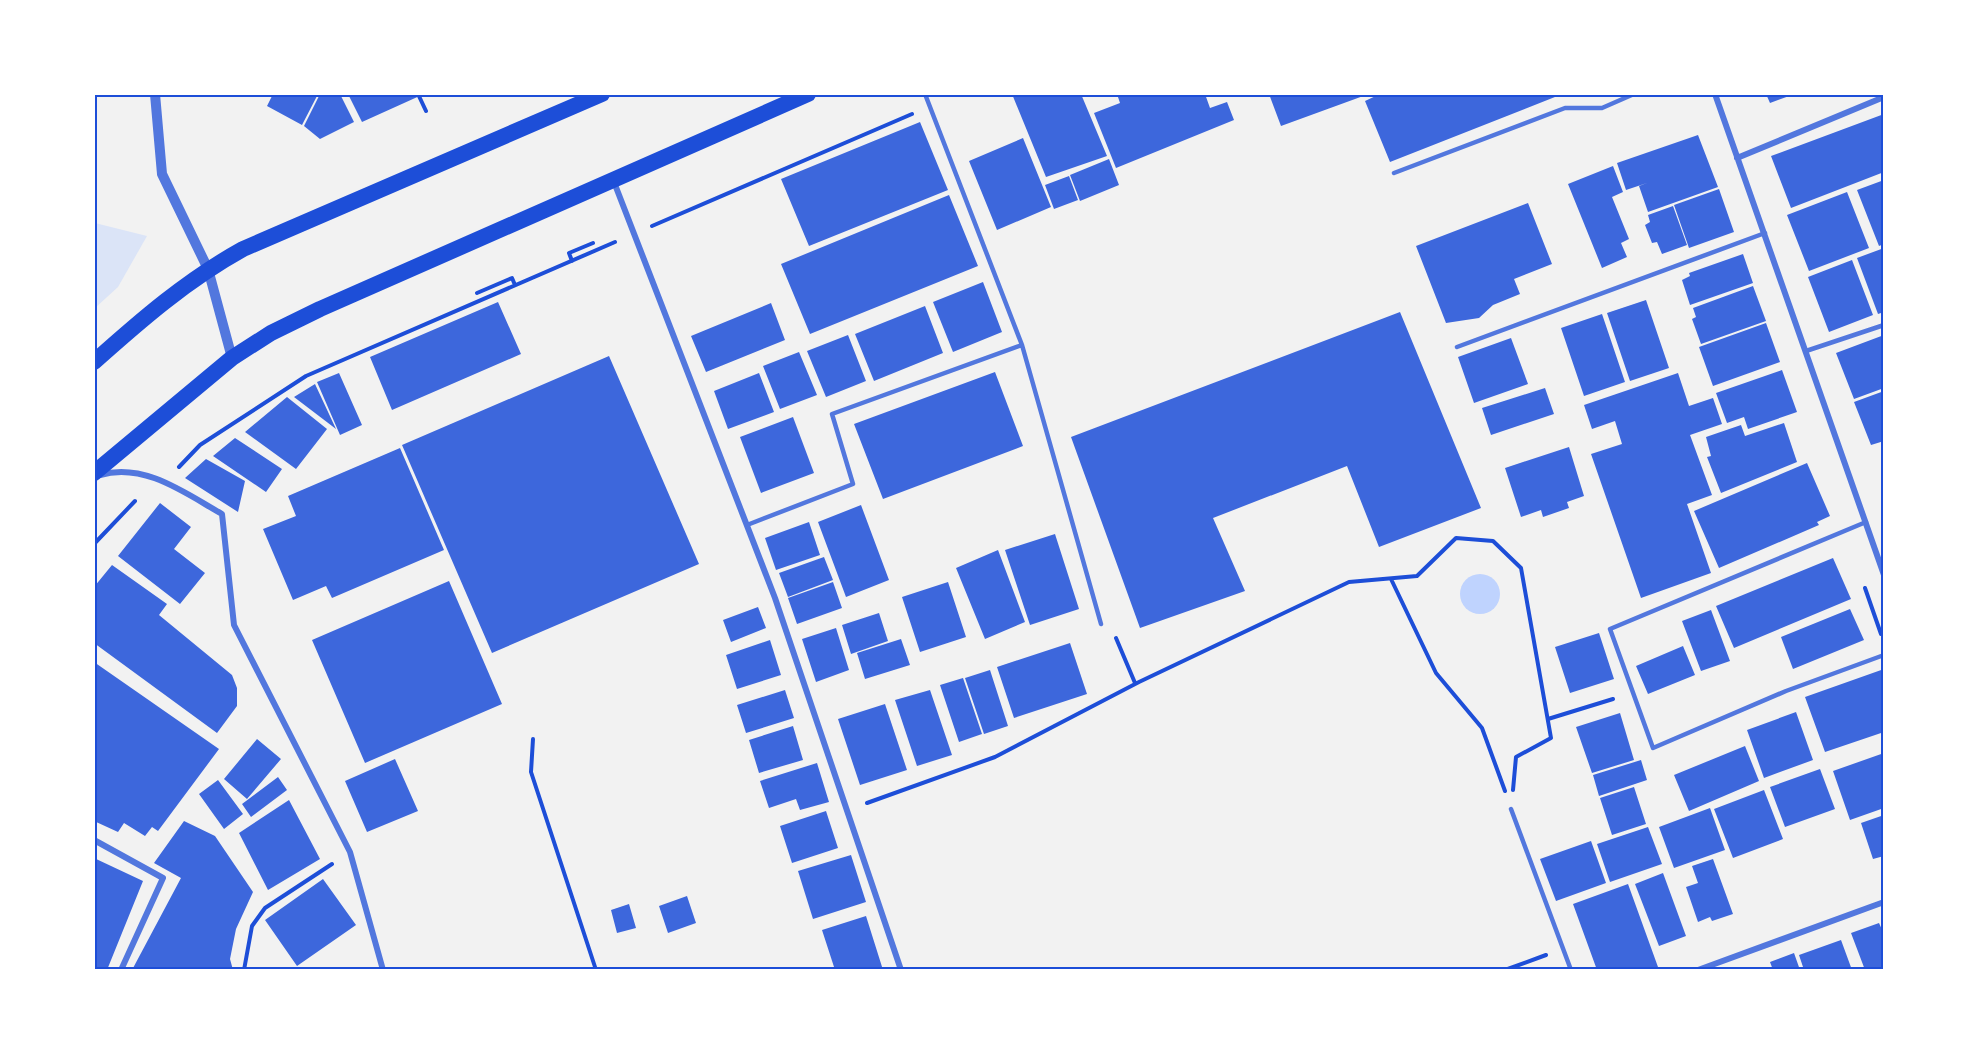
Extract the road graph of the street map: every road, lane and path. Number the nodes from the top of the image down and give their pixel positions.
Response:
1 (155, 94) edge
2 (418, 94) edge
3 (602, 94) edge
4 (808, 94) edge
5 (925, 94) edge
6 (1634, 94) edge
7 (1715, 94) edge
8 (1884, 97) edge
9 (426, 111) dead end
10 (917, 112) dead end
11 (1737, 158) junction
12 (1394, 173) dead end
13 (614, 182) junction
14 (1765, 233) junction
15 (634, 234) junction
16 (593, 243) dead end
17 (572, 261) junction
18 (208, 268) junction
19 (515, 285) junction
20 (477, 293) dead end
21 (1884, 325) edge
22 (1022, 345) junction
23 (1457, 346) dead end
24 (1806, 351) junction
25 (232, 358) junction
26 (94, 362) edge
27 (176, 470) dead end
28 (94, 472) edge
29 (94, 478) edge
30 (135, 501) dead end
31 (1866, 522) junction
32 (747, 525) junction
33 (94, 544) edge
34 (1884, 575) edge
35 (1390, 579) junction
36 (1101, 624) joint
37 (1884, 656) edge
38 (1136, 684) junction
39 (1633, 693) junction
40 (1548, 720) junction
41 (533, 739) dead end
42 (1511, 809) junction
43 (847, 810) junction
44 (94, 840) edge
45 (350, 852) junction
46 (1884, 902) edge
47 (1563, 949) junction
48 (121, 969) edge
49 (244, 969) edge
50 (383, 969) edge
51 (596, 969) edge
52 (901, 969) edge
53 (1505, 969) edge
54 (1571, 969) edge
55 (1698, 969) edge

1 - 18 street
2 - 9 path
3 - 18 highway
4 - 13 highway
5 - 22 lane
6 - 12 lane
7 - 11 street
8 - 11 street
10 - 15 path
11 - 14 street
13 - 15 street
13 - 25 highway
14 - 23 lane
14 - 24 street
15 - 17 path
15 - 32 street
16 - 17 path
17 - 19 path
18 - 25 street
18 - 26 highway
19 - 20 path
19 - 27 path
21 - 24 lane
22 - 32 lane
22 - 36 lane
24 - 31 street
25 - 28 highway
29 - 45 street
30 - 33 path
31 - 34 street
31 - 39 lane
32 - 43 street
35 - 38 path
35 - 40 path
35 - 42 path
36 - 38 path
37 - 39 lane
38 - 43 path
39 - 40 path
40 - 42 path
41 - 51 path
42 - 47 lane
43 - 52 street
44 - 48 street
45 - 49 path
45 - 50 street
46 - 55 street
47 - 53 path
47 - 54 lane

